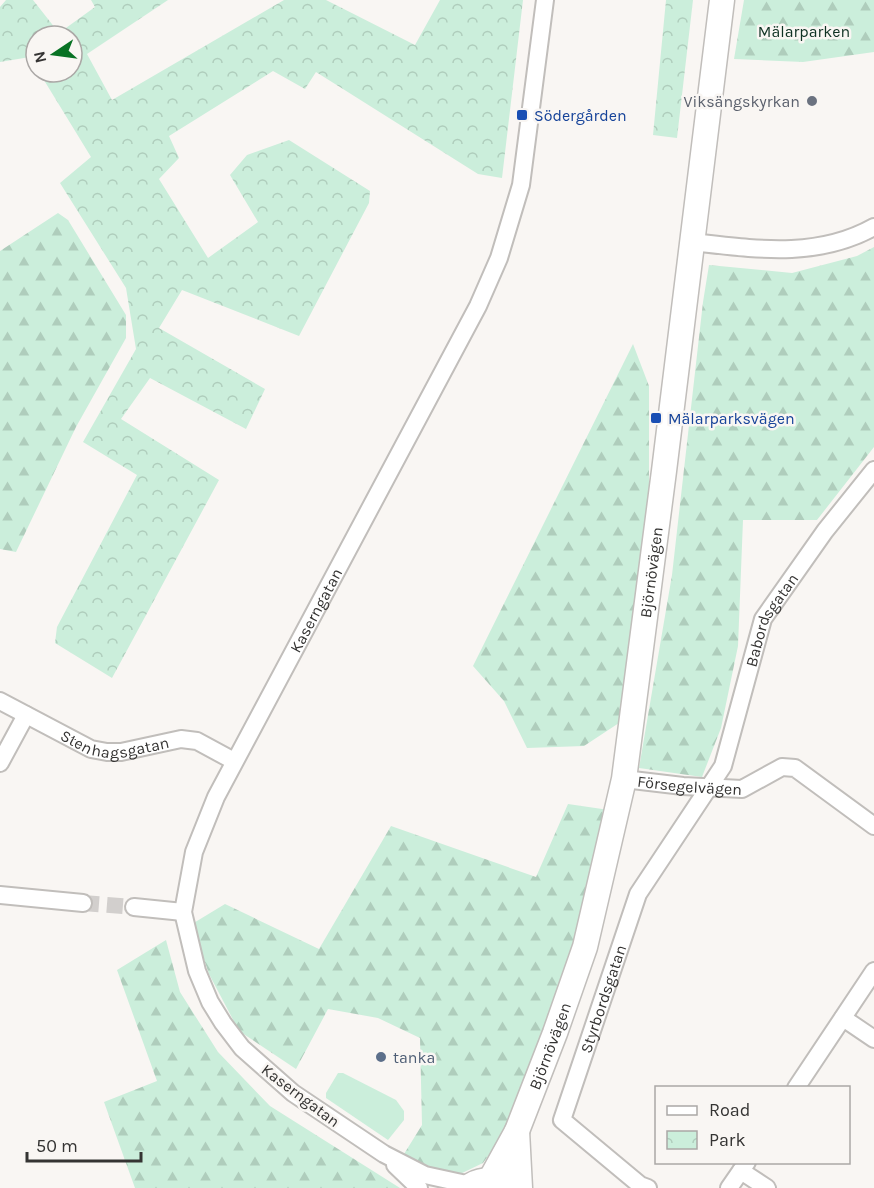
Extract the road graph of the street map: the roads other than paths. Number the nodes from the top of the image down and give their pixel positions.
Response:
1 (545, 0) edge
2 (722, 0) edge
3 (874, 227) edge
4 (692, 242) junction
5 (874, 470) edge
6 (0, 701) edge
7 (26, 715) junction
8 (234, 761) junction
9 (0, 763) edge
10 (624, 779) junction
11 (707, 788) junction
12 (874, 826) edge
13 (0, 895) edge
14 (84, 903) tunnel mouth
15 (134, 907) tunnel mouth
16 (183, 912) junction
17 (874, 971) edge
18 (843, 1018) junction
19 (874, 1039) edge
20 (797, 1086) edge
21 (517, 1131) junction
22 (384, 1155) junction
23 (744, 1167) edge
24 (485, 1185) edge
25 (419, 1188) edge
26 (520, 1188) edge
27 (648, 1188) edge
28 (729, 1188) edge
29 (767, 1188) edge

1 - 8 street, Kaserngatan
2 - 4 main road, Björnövägen
3 - 4 street
4 - 10 main road, Björnövägen
5 - 11 street, Babordsgatan
6 - 7 street, Stenhagsgatan
7 - 8 street, Stenhagsgatan
7 - 9 street
8 - 16 street, Kaserngatan
10 - 11 street, Försegelvägen
10 - 21 main road, Björnövägen
11 - 12 street, Försegelvägen
11 - 27 street, Styrbordsgatan
13 - 14 street
15 - 16 street
16 - 22 street, Kaserngatan
17 - 18 street
18 - 19 street
18 - 20 street
21 - 24 main road, Björnövägen
21 - 26 main road, Björnövägen
22 - 24 street, Kaserngatan
22 - 25 street, Kaserngatan
23 - 28 street
23 - 29 street

